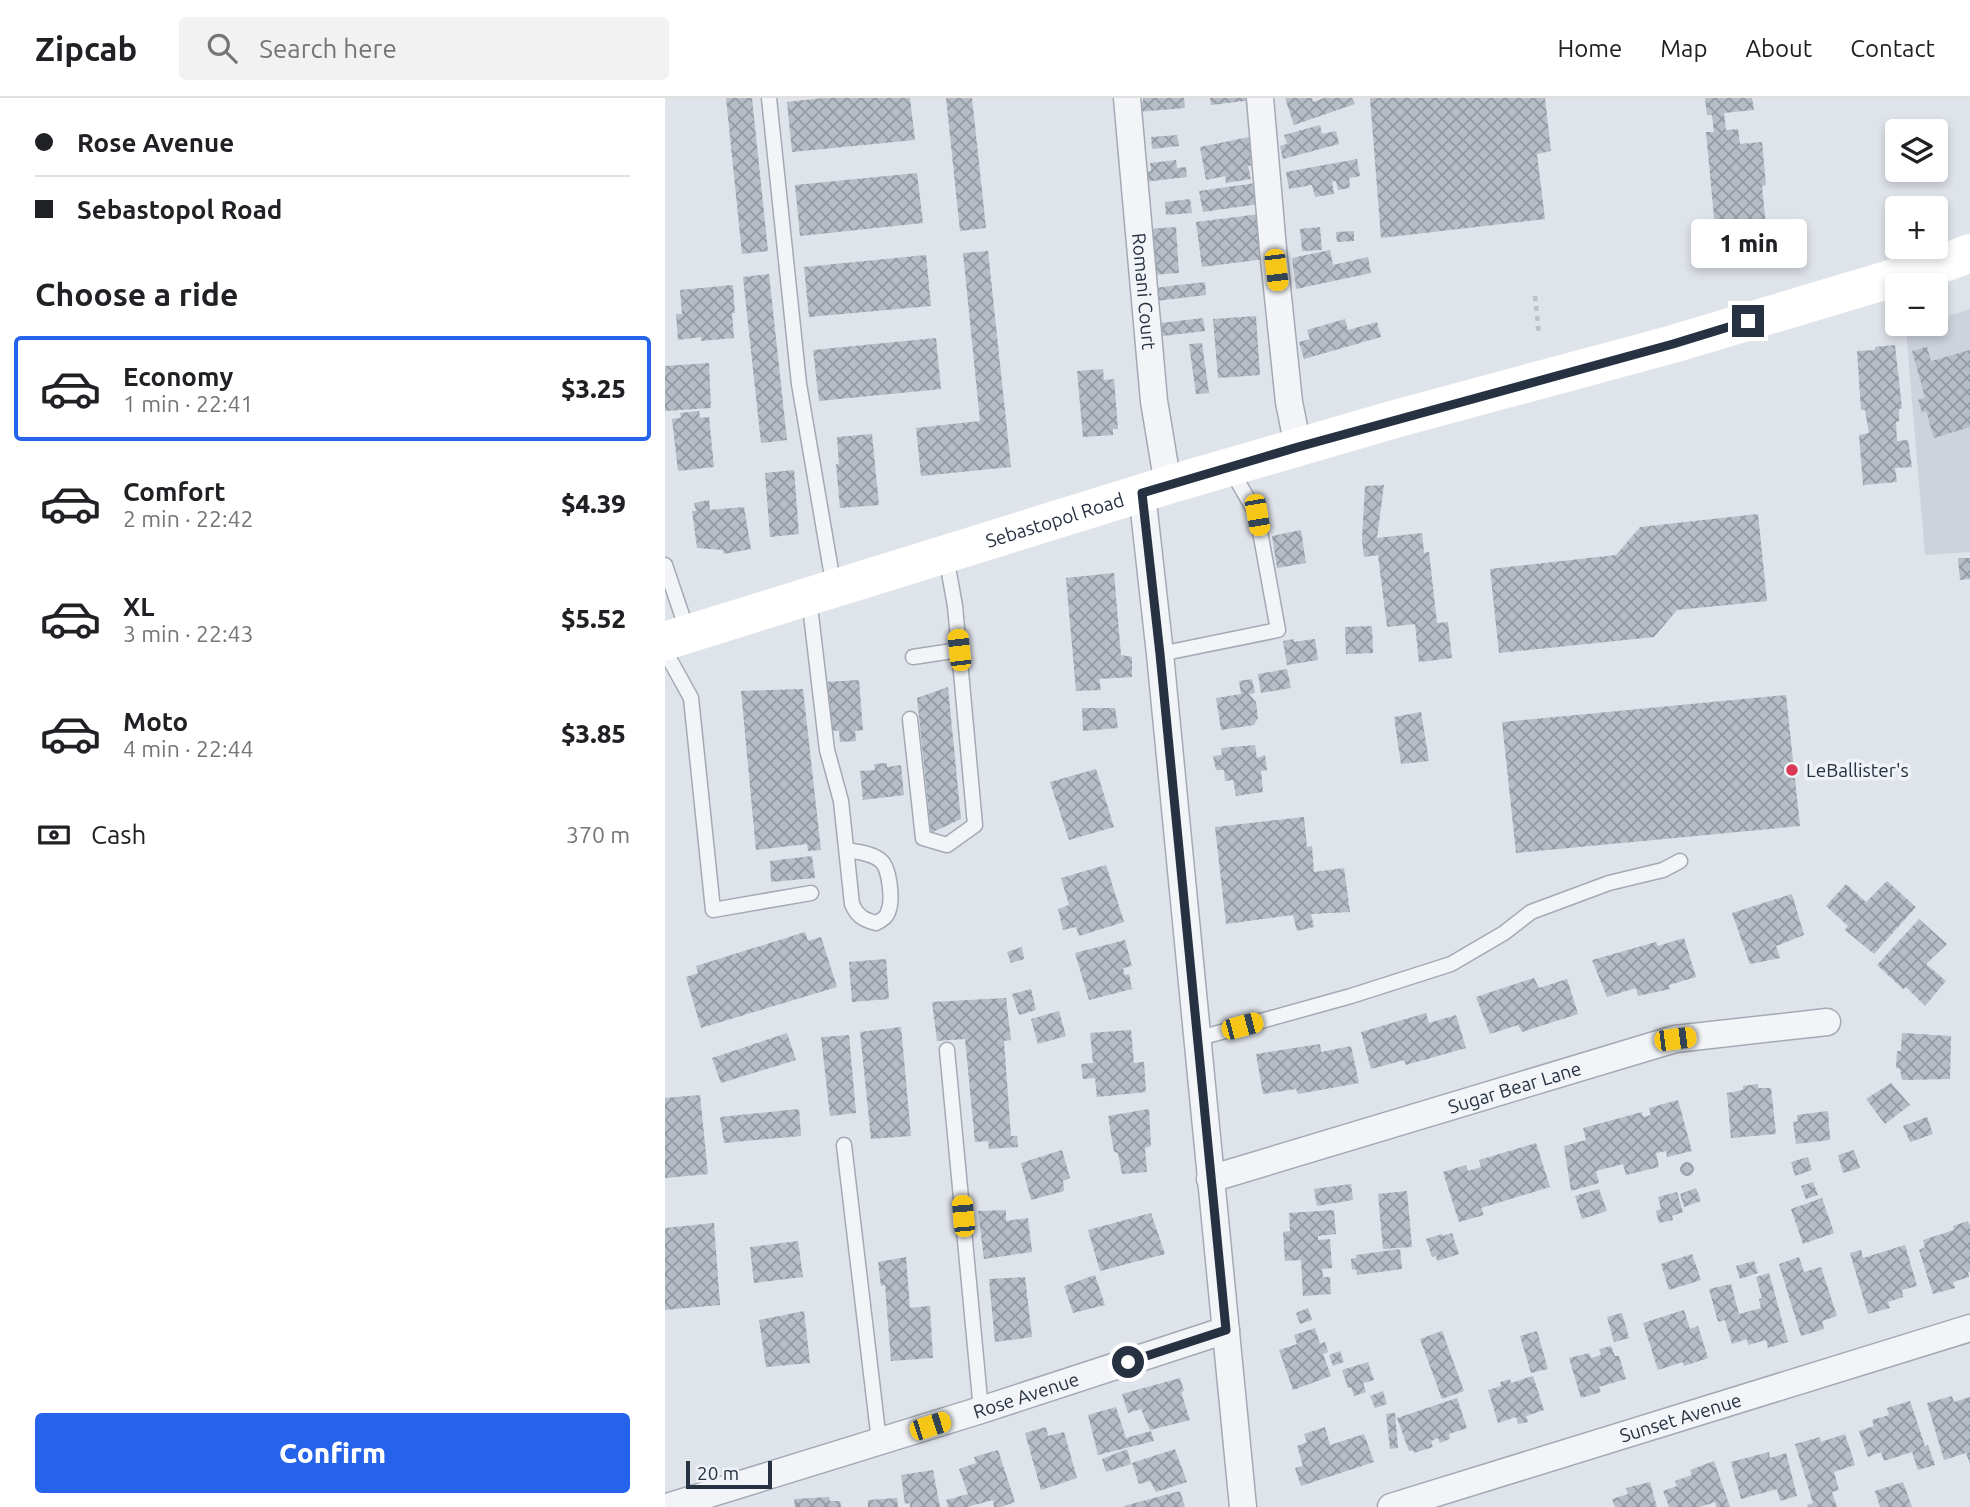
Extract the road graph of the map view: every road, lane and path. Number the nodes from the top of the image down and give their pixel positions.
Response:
1 (769, 98) edge
2 (1127, 98) edge
3 (1260, 98) edge
4 (1970, 253) edge
5 (1535, 296) dead end
6 (1539, 335) dead end
7 (1298, 447) junction
8 (1229, 467) junction
9 (1155, 489) junction
10 (946, 555) junction
11 (665, 565) edge
12 (821, 593) junction
13 (673, 642) edge
14 (959, 650) junction
15 (1160, 654) junction
16 (912, 657) dead end
17 (910, 719) dead end
18 (848, 850) junction
19 (1681, 860) dead end
20 (811, 893) dead end
21 (1827, 1022) dead end
22 (1196, 1039) junction
23 (947, 1050) dead end
24 (844, 1145) dead end
25 (1210, 1179) junction
26 (1970, 1328) edge
27 (1226, 1330) junction
28 (981, 1410) junction
29 (879, 1441) junction
30 (667, 1507) edge
31 (1243, 1507) edge
32 (1391, 1507) edge

1 - 12 lane
2 - 9 street, Romani Court
3 - 7 street
4 - 7 main road, Sebastopol Road
5 - 6 path
7 - 8 main road, Sebastopol Road
8 - 9 main road, Sebastopol Road
8 - 15 lane
9 - 10 main road, Sebastopol Road
9 - 15 street, Romani Court
10 - 12 main road, Sebastopol Road
10 - 14 lane
11 - 13 lane
12 - 13 main road, Sebastopol Road
12 - 18 lane
13 - 20 lane
14 - 16 lane
14 - 17 lane
15 - 22 street, Romani Court
18 - 18 lane
19 - 22 lane
21 - 25 street, Sugar Bear Lane
22 - 25 street, Romani Court
23 - 28 lane
24 - 29 lane
25 - 27 street, Romani Court
26 - 32 street, Sunset Avenue
27 - 28 street, Rose Avenue
27 - 31 street, Romani Court
28 - 29 street, Rose Avenue
29 - 30 street, Rose Avenue

